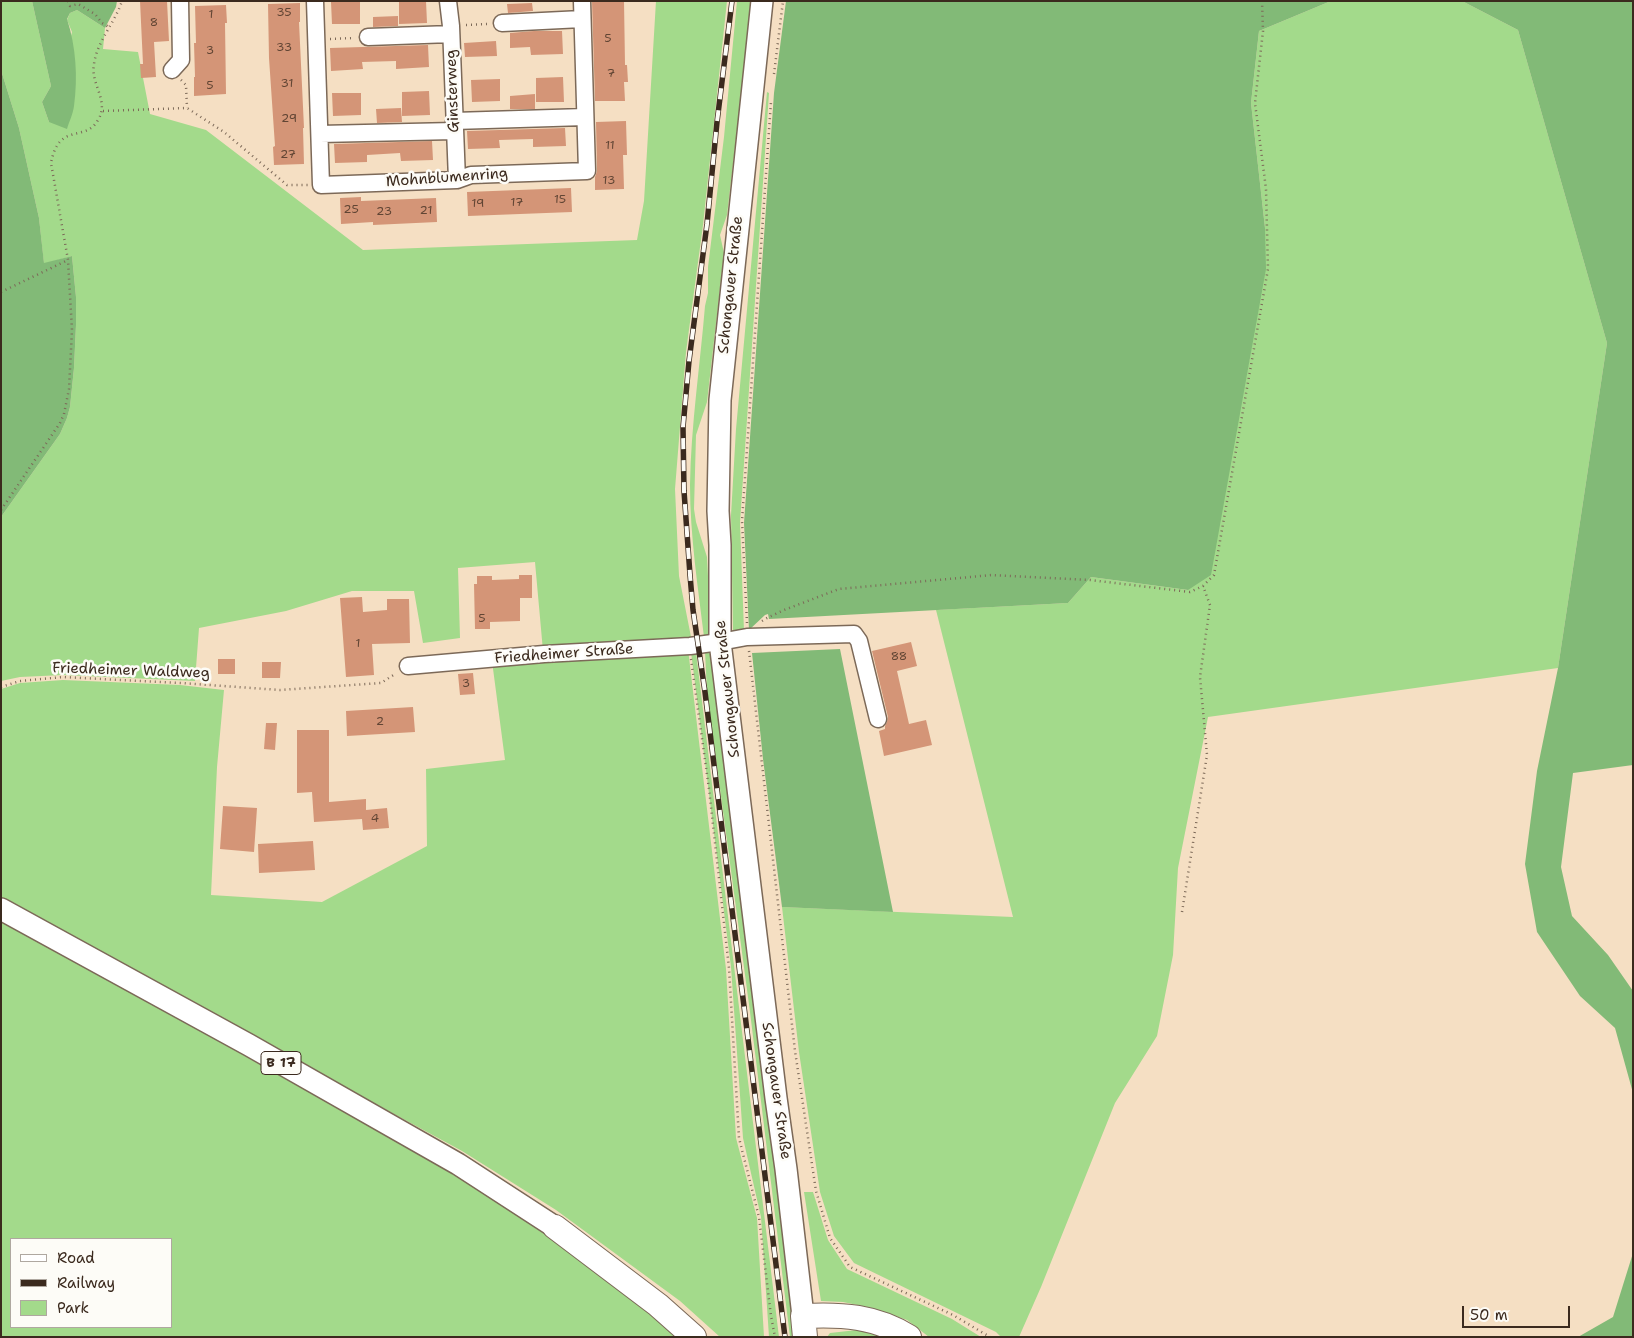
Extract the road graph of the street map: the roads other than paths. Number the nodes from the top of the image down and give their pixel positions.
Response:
1 (180, 1) edge
2 (314, 1) edge
3 (448, 1) edge
4 (582, 1) edge
5 (762, 1) edge
6 (582, 19) junction
7 (502, 23) road end
8 (451, 30) junction
9 (368, 37) road end
10 (172, 70) road end
11 (585, 117) junction
12 (454, 126) junction
13 (320, 134) junction
14 (457, 180) junction
15 (720, 642) junction
16 (408, 666) road end
17 (878, 719) dead end
18 (1, 909) edge
19 (555, 1228) joint
20 (804, 1326) edge
21 (694, 1337) edge
22 (909, 1337) edge

1 - 10 street
2 - 13 street
3 - 8 street, Ginsterweg
4 - 6 street, Mohnblumenring
5 - 15 main road, Schongauer Straße
6 - 7 street
6 - 11 street, Mohnblumenring
8 - 9 street
8 - 12 street, Ginsterweg
11 - 12 street
11 - 14 street, Mohnblumenring
12 - 13 street
12 - 14 street, Ginsterweg
13 - 14 street, Mohnblumenring
15 - 16 street, Friedheimer Straße
15 - 17 street, Friedheimer Straße
15 - 20 main road, Schongauer Straße
18 - 19 main road, B 17
19 - 21 highway, B 17
20 - 22 highway

